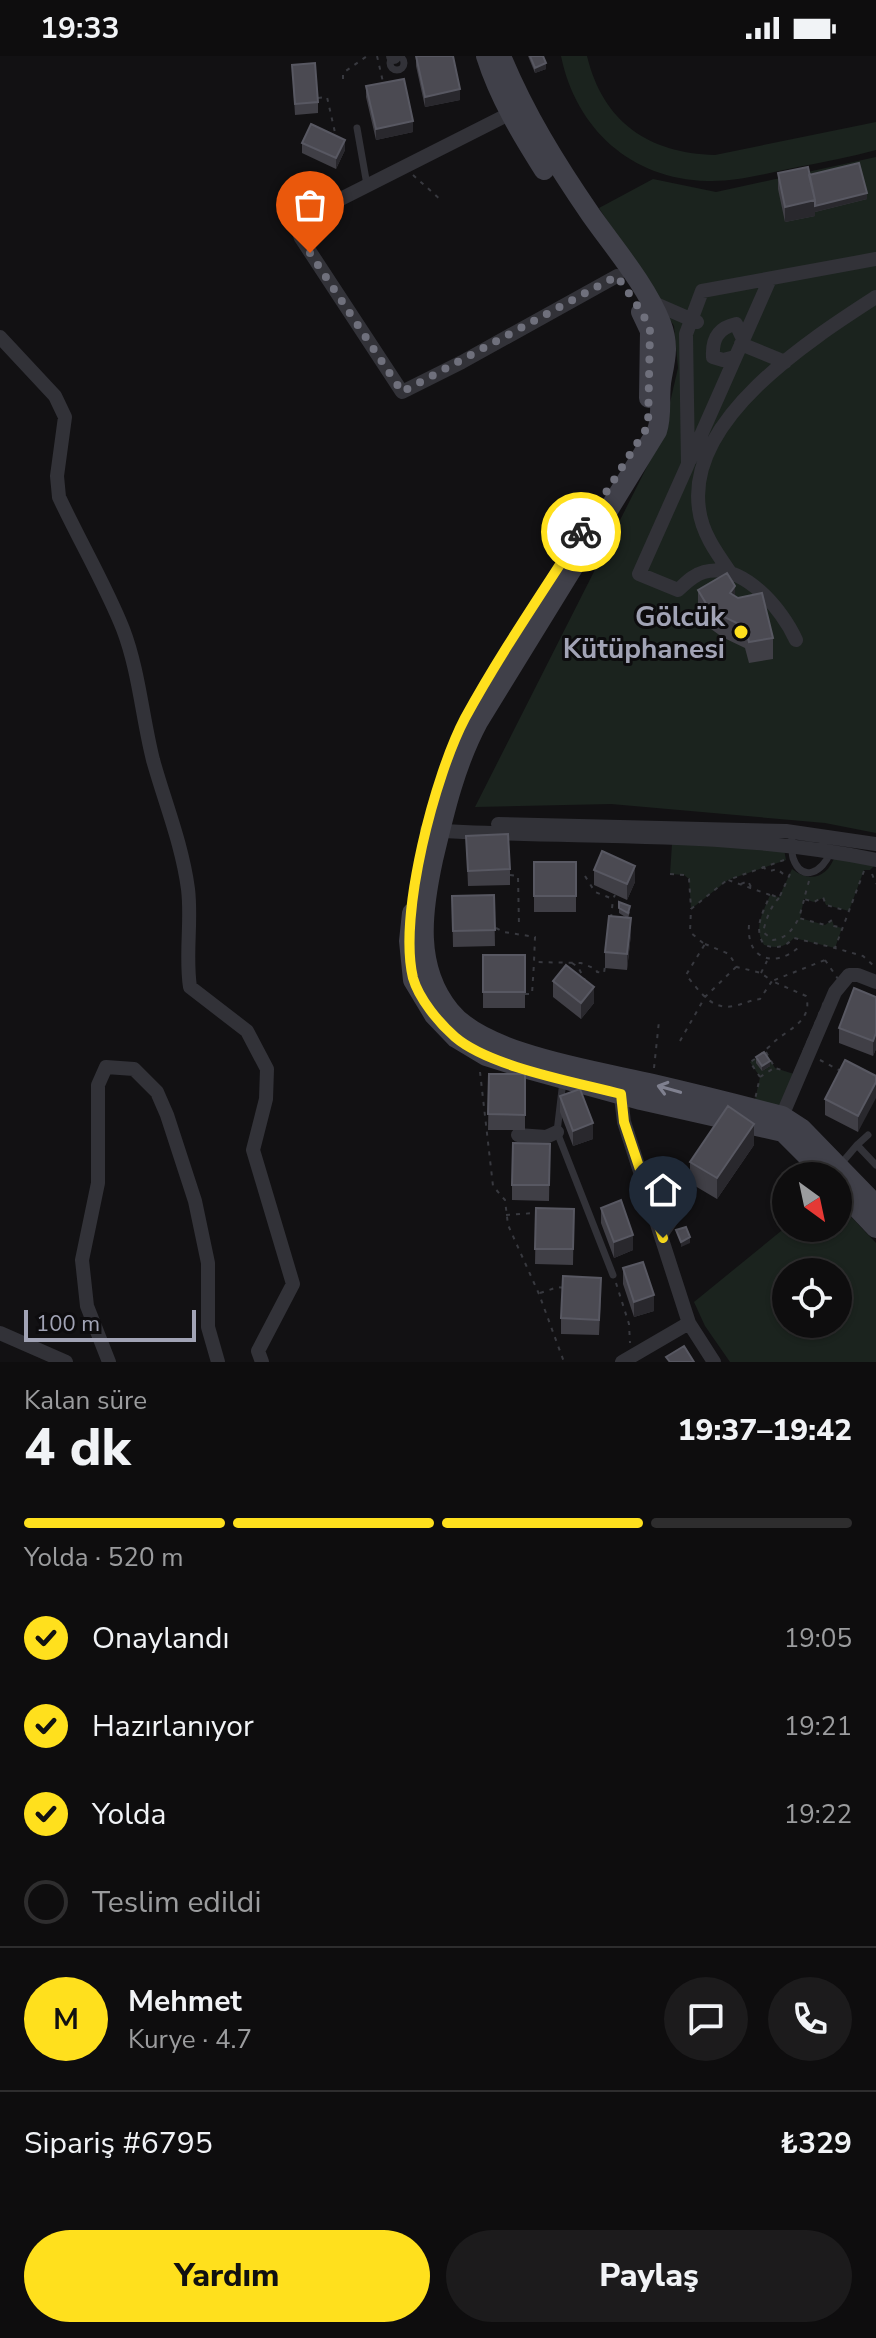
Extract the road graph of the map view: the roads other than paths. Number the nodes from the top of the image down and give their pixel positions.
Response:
1 (486, 56) edge
2 (501, 56) edge
3 (511, 113) junction
4 (357, 128) dead end
5 (367, 185) junction
6 (876, 259) edge
7 (617, 276) junction
8 (770, 279) junction
9 (876, 297) edge
10 (651, 302) junction
11 (694, 320) junction
12 (0, 337) edge
13 (740, 347) junction
14 (785, 362) junction
15 (688, 464) junction
16 (732, 575) junction
17 (796, 640) dead end
18 (434, 827) junction
19 (832, 844) junction
20 (876, 844) edge
21 (790, 846) junction
22 (870, 867) edge
23 (876, 982) edge
24 (563, 1078) junction
25 (619, 1085) junction
26 (782, 1116) junction
27 (557, 1132) junction
28 (518, 1135) dead end
29 (868, 1135) dead end
30 (857, 1145) junction
31 (821, 1162) edge
32 (826, 1162) edge
33 (841, 1162) edge
34 (876, 1165) edge
35 (852, 1186) edge
36 (692, 1197) dead end
37 (852, 1203) edge
38 (876, 1205) edge
39 (876, 1228) edge
40 (663, 1238) junction
41 (613, 1275) road end
42 (689, 1323) junction
43 (0, 1333) edge
44 (626, 1360) edge
45 (66, 1362) edge
46 (109, 1362) edge
47 (218, 1362) edge
48 (262, 1362) edge
49 (714, 1362) edge

1 - 3 main road
2 - 10 main road
3 - 5 street
3 - 7 main road
4 - 5 lane
5 - 7 street
6 - 8 street
7 - 18 main road
8 - 11 street
8 - 13 street
9 - 14 street
10 - 11 street
10 - 18 main road
11 - 15 street
12 - 48 street
13 - 14 street
13 - 15 street
14 - 16 street
15 - 16 street
16 - 17 street
18 - 21 street
18 - 24 main road
18 - 25 main road
19 - 20 street
19 - 21 street
19 - 21 lane
19 - 22 street
23 - 26 street
24 - 25 main road
24 - 27 lane
26 -> 25 main road
25 - 31 main road
25 - 40 street
26 - 32 main road
27 - 28 street
27 - 41 lane
29 - 30 lane
30 - 33 lane
30 - 34 lane
35 - 38 main road
36 - 40 lane
37 - 39 main road
40 - 42 street
42 - 44 street
42 - 49 street
43 - 45 street
46 - 47 street

